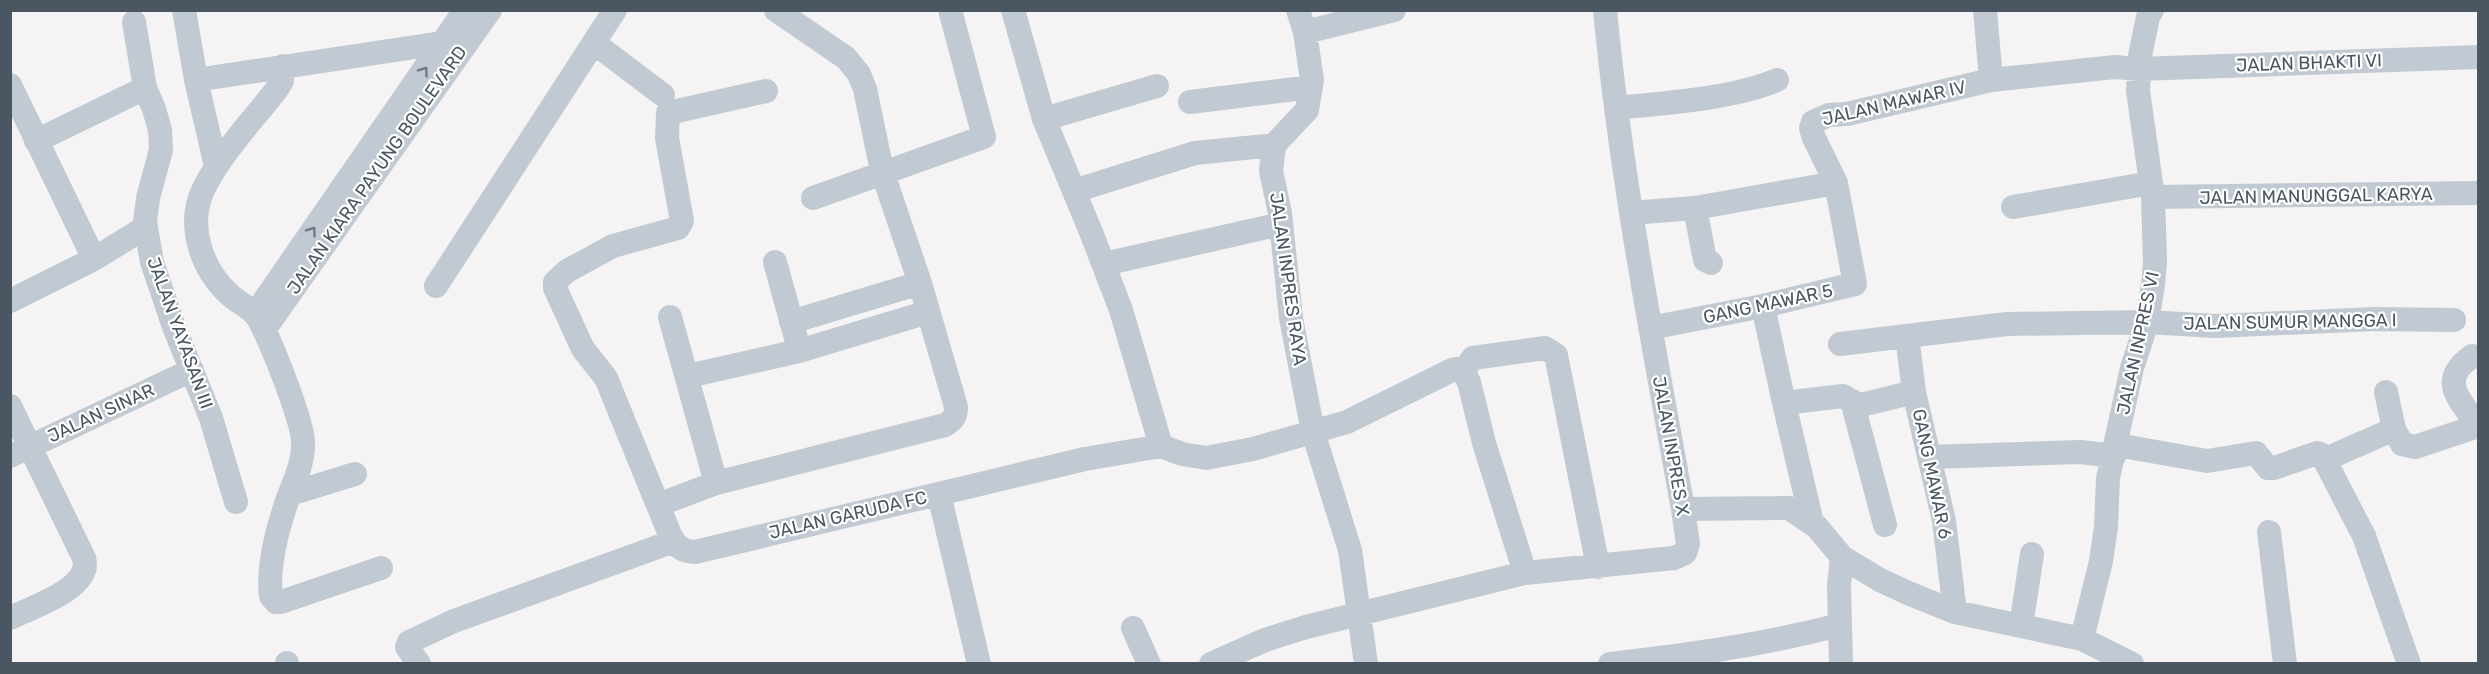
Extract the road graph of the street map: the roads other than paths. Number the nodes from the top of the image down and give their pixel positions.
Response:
1 (184, 10) edge
2 (465, 10) edge
3 (490, 10) edge
4 (615, 10) edge
5 (950, 10) edge
6 (1013, 10) edge
7 (1394, 10) edge
8 (1605, 10) edge
9 (1985, 10) edge
10 (2152, 10) edge
11 (779, 11) edge
12 (1301, 21) edge
13 (134, 22) dead end
14 (469, 40) junction
15 (444, 41) junction
16 (594, 44) junction
17 (2478, 57) edge
18 (283, 66) junction
19 (2139, 69) junction
20 (196, 80) junction
21 (1777, 80) dead end
22 (1991, 80) junction
23 (10, 85) edge
24 (1157, 86) dead end
25 (1311, 87) junction
26 (145, 88) junction
27 (766, 91) dead end
28 (663, 95) dead end
29 (1190, 102) dead end
30 (1616, 108) junction
31 (1044, 119) junction
32 (36, 141) junction
33 (1274, 145) junction
34 (216, 166) junction
35 (882, 171) junction
36 (1836, 183) junction
37 (2152, 190) junction
38 (1074, 191) junction
39 (2478, 193) edge
40 (813, 198) dead end
41 (2013, 207) dead end
42 (1695, 208) junction
43 (1631, 213) junction
44 (1281, 224) junction
45 (146, 227) junction
46 (94, 259) junction
47 (775, 262) dead end
48 (1711, 263) dead end
49 (1104, 264) junction
50 (920, 283) junction
51 (436, 286) dead end
52 (10, 301) edge
53 (1763, 306) junction
54 (928, 312) junction
55 (670, 317) dead end
56 (2454, 320) dead end
57 (259, 322) junction
58 (791, 322) junction
59 (2146, 322) junction
60 (1650, 328) junction
61 (1907, 336) junction
62 (1840, 344) dead end
63 (799, 351) junction
64 (2478, 357) edge
65 (192, 370) junction
66 (1463, 372) junction
67 (688, 376) junction
68 (1914, 392) junction
69 (2386, 392) dead end
70 (1852, 401) junction
71 (1785, 403) junction
72 (10, 406) edge
73 (2478, 426) edge
74 (2394, 429) junction
75 (1313, 432) junction
76 (1161, 446) junction
77 (21, 451) edge
78 (2115, 451) junction
79 (1930, 457) junction
80 (2326, 459) junction
81 (355, 474) dead end
82 (716, 483) junction
83 (290, 494) junction
84 (939, 494) junction
85 (671, 500) dead end
86 (236, 502) dead end
87 (1683, 509) junction
88 (1812, 523) junction
89 (1885, 525) dead end
90 (2269, 532) dead end
91 (674, 541) junction
92 (2032, 554) dead end
93 (1842, 557) junction
94 (1598, 567) junction
95 (381, 568) dead end
96 (1525, 573) junction
97 (1955, 612) junction
98 (1359, 615) junction
99 (10, 618) edge
100 (1839, 625) junction
101 (2021, 626) junction
102 (1133, 628) dead end
103 (2082, 639) junction
104 (419, 663) edge
105 (979, 663) edge
106 (1149, 663) edge
107 (1211, 663) edge
108 (1366, 663) edge
109 (1610, 663) edge
110 (1841, 663) edge
111 (2132, 663) edge
112 (2285, 663) edge
113 (2409, 663) edge

1 - 20 street
2 - 15 street, JALAN KIARA PAYUNG BOULEVARD
3 - 14 street, JALAN KIARA PAYUNG BOULEVARD
4 - 16 street
5 - 35 street
6 - 31 street
7 - 12 street
8 - 30 street, JALAN INPRES X
9 - 22 street
10 - 19 street, JALAN INPRES VI
11 - 35 street
12 - 25 street
13 - 26 street, JALAN YAYASAN III
14 - 15 street
14 - 57 street, JALAN KIARA PAYUNG BOULEVARD
15 - 18 street
57 -> 15 street, JALAN KIARA PAYUNG BOULEVARD
16 - 28 street
16 - 51 street
17 - 19 street, JALAN BHAKTI VI
18 - 20 street
18 - 34 street
19 - 22 street, JALAN MAWAR IV
19 - 37 street, JALAN INPRES VI
20 - 34 street
21 - 30 street
22 - 36 street, JALAN MAWAR IV
23 - 32 street
24 - 31 street
25 - 29 street
25 - 33 street
26 - 32 street
26 - 45 street, JALAN YAYASAN III
27 - 91 street
30 - 43 street, JALAN INPRES X
31 - 38 street
32 - 46 street
33 - 38 street
33 - 44 street, JALAN INPRES RAYA
34 - 57 street
35 - 40 street
35 - 50 street
36 - 42 street
36 - 53 street, GANG MAWAR 5
37 - 39 street, JALAN MANUNGGAL KARYA
37 - 41 street, JALAN MANUNGGAL KARYA
37 - 59 street, JALAN INPRES VI
38 - 49 street
42 - 43 street
42 - 48 street
43 - 60 street, JALAN INPRES X
44 - 49 street
44 - 75 street, JALAN INPRES RAYA
45 - 46 street
45 - 65 street, JALAN YAYASAN III
46 - 52 street
47 - 58 street
49 - 76 street
50 - 54 street
50 - 58 street
53 - 60 street, GANG MAWAR 5
53 - 71 street
54 - 63 street
54 - 82 street
55 - 67 street
56 - 59 street, JALAN SUMUR MANGGA I
57 - 83 street
58 - 63 street
59 - 61 street, JALAN SUMUR MANGGA I
59 - 78 street, JALAN INPRES VI
60 - 87 street, JALAN INPRES X
61 - 62 street, JALAN SUMUR MANGGA I
61 - 68 street, GANG MAWAR 6
63 - 67 street
64 - 73 street
65 - 77 street, JALAN SINAR
65 - 86 street, JALAN YAYASAN III
66 - 75 street, JALAN GARUDA FC
66 - 94 street
66 - 96 street
67 - 82 street
68 - 70 street
68 - 79 street, GANG MAWAR 6
69 - 74 street
70 - 71 street
70 - 89 street
71 - 88 street
72 - 77 street
73 - 74 street
74 - 80 street
75 - 76 street, JALAN GARUDA FC
75 - 98 street, JALAN INPRES RAYA
76 - 84 street, JALAN GARUDA FC
77 - 99 street
78 - 79 street
78 - 80 street
78 - 103 street, JALAN INPRES VI
79 - 97 street, GANG MAWAR 6
80 - 113 street
81 - 83 street
82 - 85 street
83 - 95 street
84 - 91 street, JALAN GARUDA FC
84 - 105 street
87 - 88 street
87 - 94 street, JALAN INPRES X
88 - 93 street
90 - 112 street
91 - 104 street
92 - 101 street
93 - 97 street
93 - 100 street
94 - 96 street, JALAN INPRES X
96 - 98 street, JALAN INPRES X
97 - 101 street
98 - 107 street, JALAN INPRES X
98 - 108 street, JALAN INPRES RAYA
100 - 109 street
100 - 110 street
101 - 103 street
102 - 106 street
103 - 111 street

